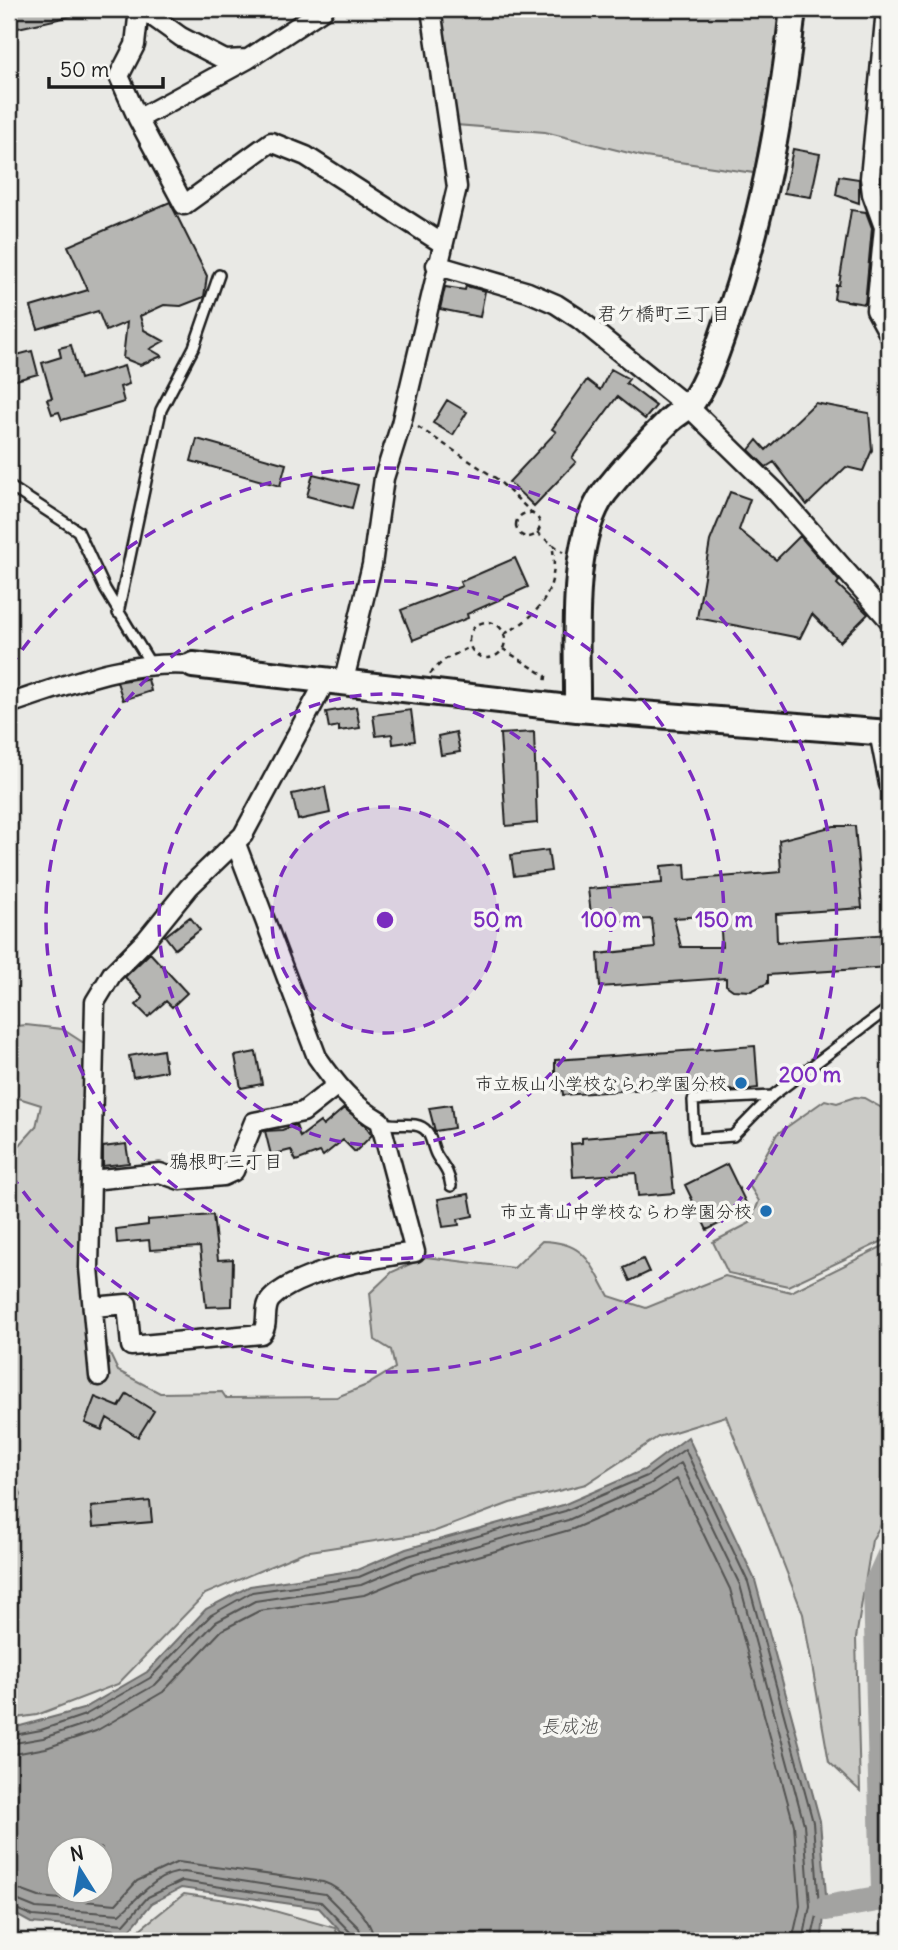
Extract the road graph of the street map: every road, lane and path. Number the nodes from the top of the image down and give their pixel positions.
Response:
1 (140, 9) edge
2 (324, 9) edge
3 (431, 9) edge
4 (793, 9) edge
5 (886, 9) edge
6 (248, 59) junction
7 (138, 119) junction
8 (443, 244) junction
9 (436, 265) junction
10 (219, 275) dead end
11 (889, 334) edge
12 (686, 407) junction
13 (401, 424) junction
14 (9, 486) edge
15 (536, 516) junction
16 (537, 533) junction
17 (552, 544) junction
18 (567, 555) dead end
19 (118, 613) junction
20 (889, 620) edge
21 (504, 634) junction
22 (470, 647) junction
23 (503, 649) junction
24 (150, 663) junction
25 (193, 665) joint
26 (426, 678) dead end
27 (335, 680) junction
28 (544, 692) dead end
29 (9, 704) edge
30 (577, 709) junction
31 (884, 733) edge
32 (889, 784) edge
33 (236, 844) junction
34 (889, 1008) edge
35 (336, 1086) junction
36 (772, 1096) junction
37 (380, 1121) junction
38 (91, 1180) junction
39 (451, 1186) dead end
40 (93, 1307) junction
41 (100, 1376) dead end

1 - 6 street
1 - 7 street
2 - 6 street
3 - 8 street
4 - 12 street
5 - 11 street
6 - 7 street
7 - 8 street
8 - 9 street
9 - 12 street
9 - 13 street
10 - 19 lane
12 - 20 street
12 - 30 street
13 - 15 path
13 - 27 street
14 - 19 lane
15 - 16 path
15 - 16 path
16 - 17 path
17 - 18 path
17 - 21 path
19 - 24 lane
21 - 22 path
21 - 23 path
22 - 23 path
22 - 26 path
23 - 28 path
24 - 25 street
24 - 29 street
25 - 27 street
27 - 30 street
27 - 33 street
30 - 31 street
31 - 32 street
33 - 35 street
33 - 38 street
34 - 36 lane
35 - 37 street
35 - 38 street
36 - 36 lane
37 - 39 lane
37 - 40 street
38 - 40 street
40 - 41 street

